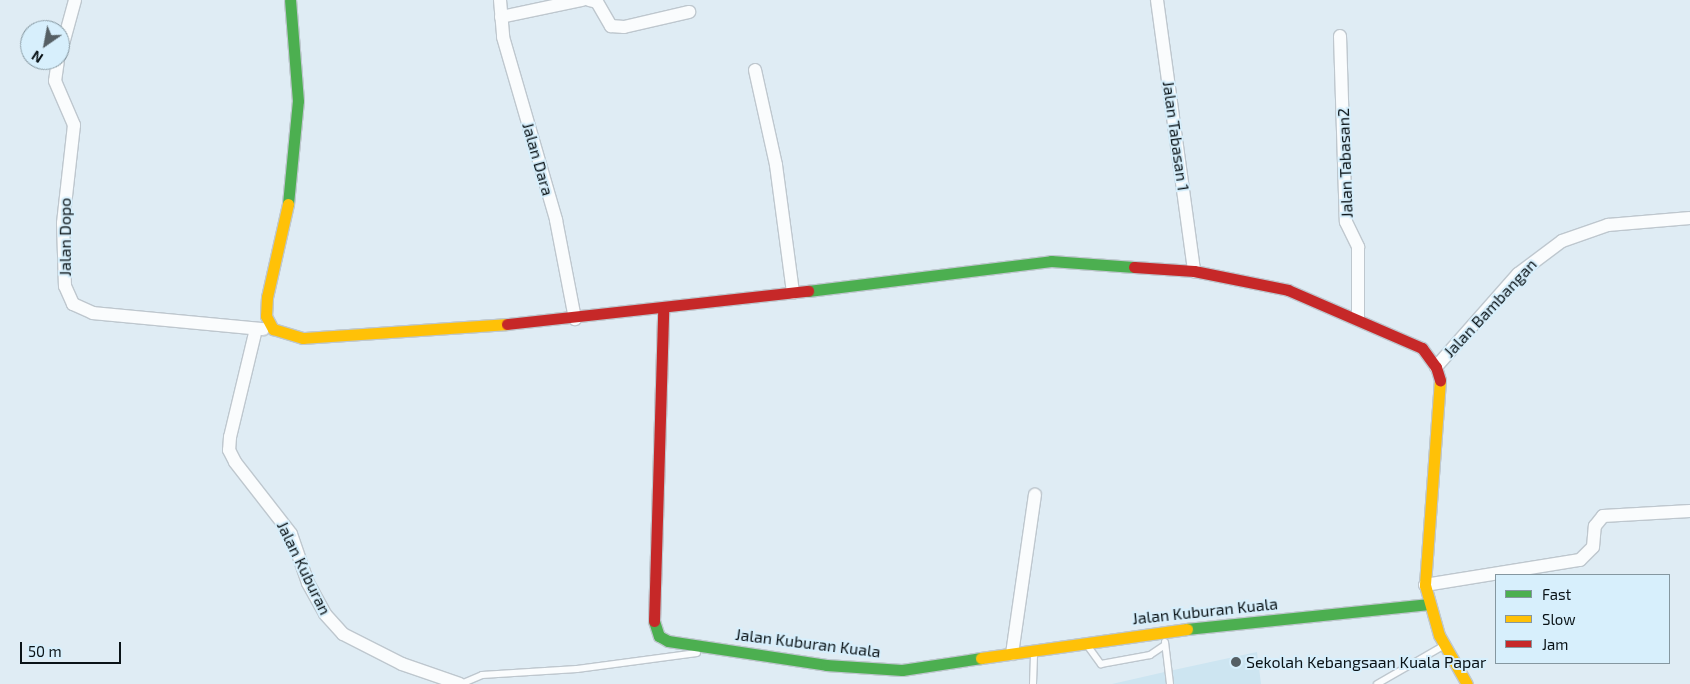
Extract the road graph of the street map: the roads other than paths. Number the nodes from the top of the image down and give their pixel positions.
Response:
1 (75, 0) edge
2 (290, 0) edge
3 (500, 0) edge
4 (582, 0) edge
5 (589, 0) edge
6 (1157, 0) edge
7 (689, 12) dead end
8 (501, 17) junction
9 (70, 20) edge
10 (1340, 36) dead end
11 (57, 70) edge
12 (755, 70) dead end
13 (1690, 218) edge
14 (1194, 271) junction
15 (793, 293) junction
16 (663, 310) junction
17 (1358, 317) junction
18 (575, 319) junction
19 (256, 329) junction
20 (273, 329) junction
21 (1436, 367) junction
22 (1035, 495) dead end
23 (1690, 511) edge
24 (1425, 585) junction
25 (1429, 604) junction
26 (1164, 631) junction
27 (1085, 642) junction
28 (1166, 645) junction
29 (1445, 645) junction
30 (726, 649) junction
31 (1034, 650) junction
32 (1012, 654) junction
33 (460, 684) edge
34 (1033, 684) edge
35 (1170, 684) edge
36 (1377, 684) edge
37 (1467, 684) edge

1 - 9 street
2 - 20 main road
3 - 8 street, Jalan Dara
4 - 8 street
5 - 7 street
6 - 14 street, Jalan Tabasan 1
8 - 18 street, Jalan Dara
10 - 17 street, Jalan Tabasan2
11 - 19 street, Jalan Dopo
12 - 15 street
13 - 21 street, Jalan Bambangan
14 - 15 main road
14 - 17 main road
15 - 16 main road
16 - 18 main road
16 - 30 main road, Jalan Kuburan Kuala
17 - 21 main road
18 - 20 main road
19 - 20 street, Jalan Dopo
19 - 33 street, Jalan Kuburan
21 - 24 main road
22 - 32 street
23 - 24 street
24 - 25 main road
25 - 26 main road, Jalan Kuburan Kuala
25 - 29 main road
26 - 27 main road, Jalan Kuburan Kuala
26 - 28 lane
27 - 28 lane
27 - 31 main road, Jalan Kuburan Kuala
28 - 35 lane
29 - 36 lane
29 - 37 main road
30 - 32 main road, Jalan Kuburan Kuala
30 - 33 lane
31 - 32 main road, Jalan Kuburan Kuala
31 - 34 lane

